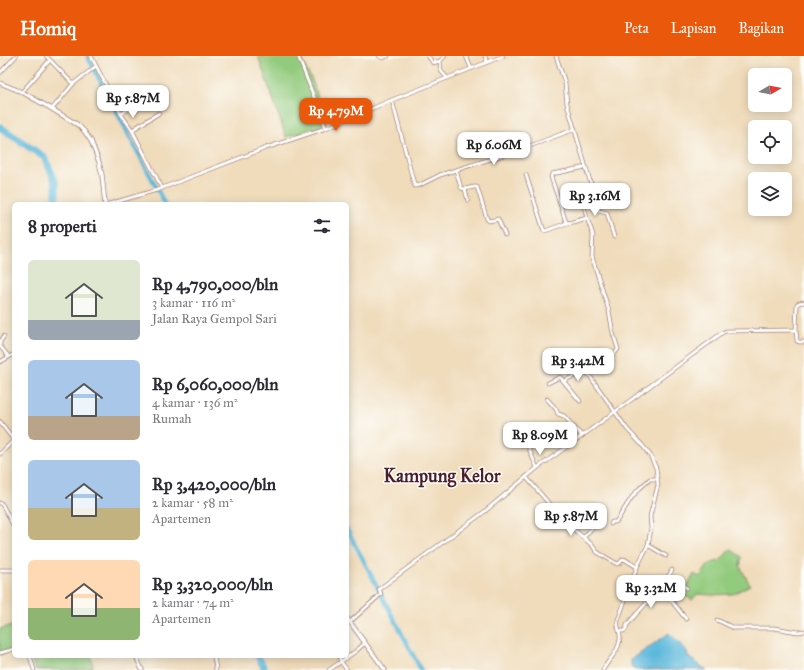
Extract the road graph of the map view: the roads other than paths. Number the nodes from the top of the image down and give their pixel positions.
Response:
1 (16, 56) edge
2 (46, 56) edge
3 (91, 56) edge
4 (298, 56) edge
5 (380, 56) edge
6 (388, 56) edge
7 (428, 56) edge
8 (445, 56) edge
9 (466, 56) edge
10 (485, 56) edge
11 (504, 56) edge
12 (556, 56) edge
13 (50, 60) junction
14 (440, 61) junction
15 (487, 62) junction
16 (95, 67) junction
17 (471, 68) junction
18 (0, 73) edge
19 (447, 78) junction
20 (0, 83) edge
21 (73, 84) junction
22 (22, 92) junction
23 (152, 92) dead end
24 (392, 100) junction
25 (52, 109) junction
26 (121, 114) junction
27 (159, 114) dead end
28 (326, 128) junction
29 (132, 130) junction
30 (575, 130) junction
31 (586, 167) junction
32 (456, 170) junction
33 (526, 175) dead end
34 (160, 189) junction
35 (465, 189) junction
36 (593, 191) junction
37 (468, 201) dead end
38 (105, 202) edge
39 (116, 202) edge
40 (587, 218) junction
41 (567, 223) junction
42 (505, 235) dead end
43 (614, 237) dead end
44 (804, 302) edge
45 (796, 330) junction
46 (4, 336) dead end
47 (804, 342) edge
48 (0, 345) edge
49 (12, 355) edge
50 (9, 357) junction
51 (0, 362) edge
52 (587, 372) junction
53 (564, 381) junction
54 (548, 383) dead end
55 (547, 399) dead end
56 (580, 401) dead end
57 (615, 412) junction
58 (0, 422) edge
59 (582, 436) junction
60 (12, 438) edge
61 (12, 440) edge
62 (531, 440) dead end
63 (0, 454) edge
64 (537, 468) junction
65 (526, 476) junction
66 (657, 479) junction
67 (0, 502) edge
68 (12, 523) edge
69 (611, 524) dead end
70 (595, 525) dead end
71 (583, 538) junction
72 (648, 544) junction
73 (666, 556) dead end
74 (637, 567) junction
75 (0, 570) edge
76 (12, 570) edge
77 (672, 570) dead end
78 (668, 577) junction
79 (687, 588) dead end
80 (658, 590) junction
81 (686, 619) dead end
82 (717, 620) dead end
83 (350, 622) joint
84 (619, 630) junction
85 (804, 632) edge
86 (364, 643) junction
87 (12, 649) edge
88 (0, 652) edge
89 (349, 656) edge
90 (31, 658) edge
91 (137, 658) edge
92 (214, 658) edge
93 (340, 658) edge
94 (346, 658) edge
95 (341, 662) junction
96 (384, 669) edge
97 (34, 670) edge
98 (142, 670) edge
99 (216, 670) edge
100 (330, 670) edge
101 (347, 670) edge
102 (379, 670) edge
103 (603, 670) edge

1 - 18 street
2 - 13 street
3 - 16 street
4 - 28 street
5 - 6 street
7 - 14 street
8 - 14 street
9 - 17 street
10 - 15 street
11 - 15 street
12 - 30 street
13 - 21 street
13 - 22 street
14 - 19 street
15 - 17 street
16 - 21 street
16 - 26 street
17 - 19 street
19 - 24 street
20 - 22 street
21 - 25 street
22 - 25 street
23 - 26 street
24 - 28 street
24 - 32 street
25 - 38 street
26 - 29 street
27 - 29 street
28 - 34 street
29 - 34 street
30 - 31 street
30 - 32 street
31 - 36 street
31 - 41 street
32 - 35 street
33 - 41 street
34 - 39 street
35 - 37 street
35 - 42 street
36 - 40 street
36 - 43 street
40 - 41 street
40 - 52 street
44 - 45 street
45 - 47 street
45 - 57 street
46 - 48 street
48 - 50 street
49 - 50 street
50 - 51 street
52 - 53 street
52 - 57 street
53 - 54 street
53 - 56 street
55 - 59 street
57 - 59 street
57 - 66 street
58 - 60 street
59 - 64 street
61 - 63 street
62 - 64 street
64 - 65 street
65 - 71 street
65 - 83 street
66 - 69 street
66 - 72 street
67 - 68 street
70 - 71 street
71 - 74 street
72 - 73 street
72 - 74 street
74 - 84 street
75 - 76 street
77 - 78 street
78 - 79 street
78 - 80 street
80 - 81 street
80 - 84 street
82 - 85 street
83 - 86 street
84 - 103 street
86 - 89 street
86 - 96 street
87 - 88 street
90 - 97 street
91 - 98 street
92 - 99 street
93 - 95 street
94 - 95 street
95 - 100 street
95 - 101 street
96 - 102 street

